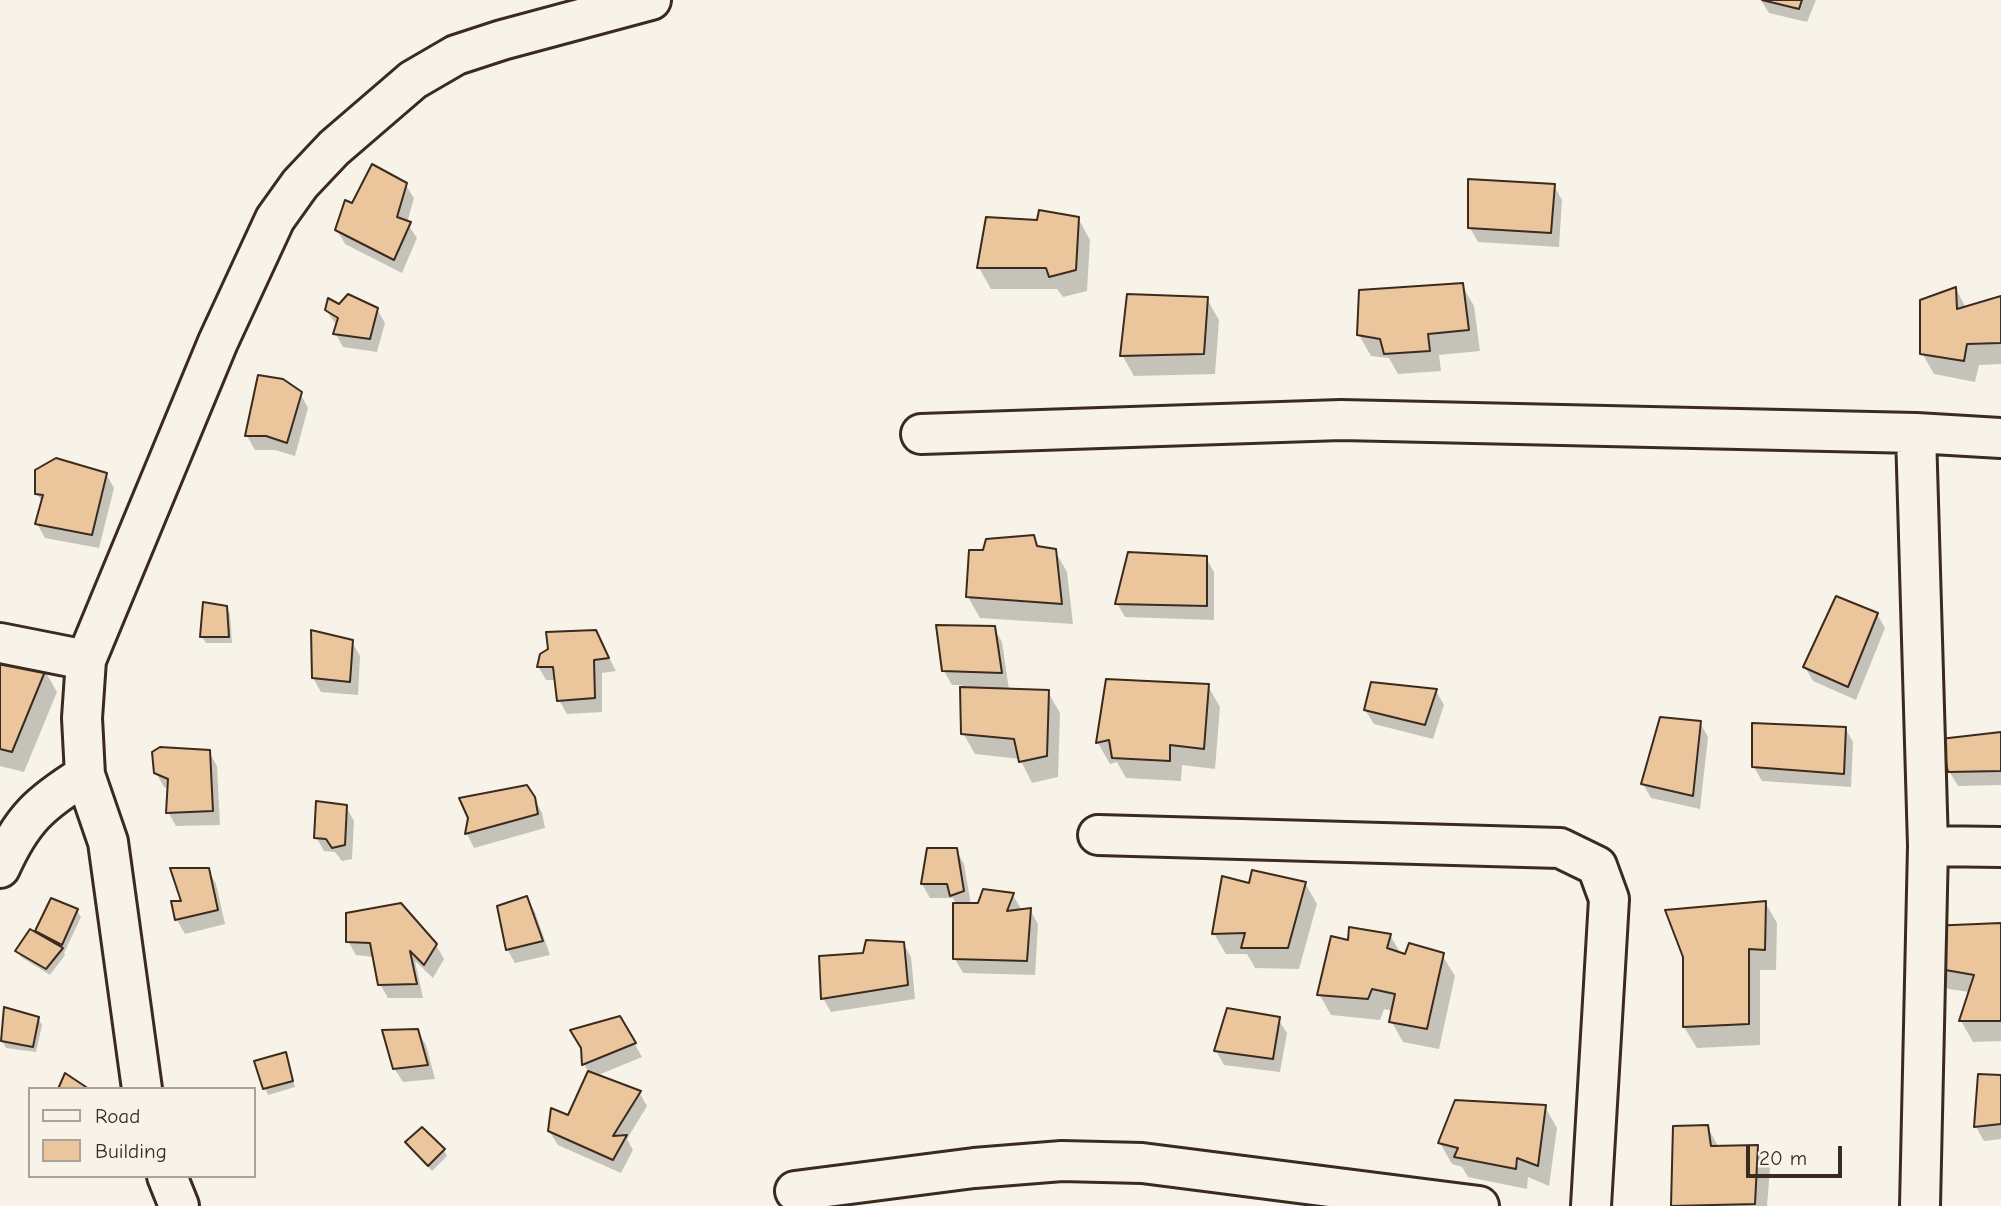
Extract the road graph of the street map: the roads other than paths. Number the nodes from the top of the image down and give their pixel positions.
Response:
1 (651, 0) edge
2 (1916, 433) junction
3 (921, 434) dead end
4 (2001, 438) edge
5 (0, 643) edge
6 (86, 660) junction
7 (85, 775) junction
8 (1098, 835) dead end
9 (1928, 846) junction
10 (2001, 847) edge
11 (0, 868) edge
12 (142, 1087) edge
13 (168, 1178) edge
14 (795, 1191) dead end
15 (179, 1206) edge
16 (1479, 1206) edge
17 (1591, 1206) edge
18 (1920, 1206) edge

1 - 6 street
2 - 3 street
2 - 4 street
2 - 9 street
5 - 6 street
6 - 7 street
7 - 11 street
7 - 12 street
8 - 17 street
9 - 10 street
9 - 18 street
13 - 15 street
14 - 16 street

